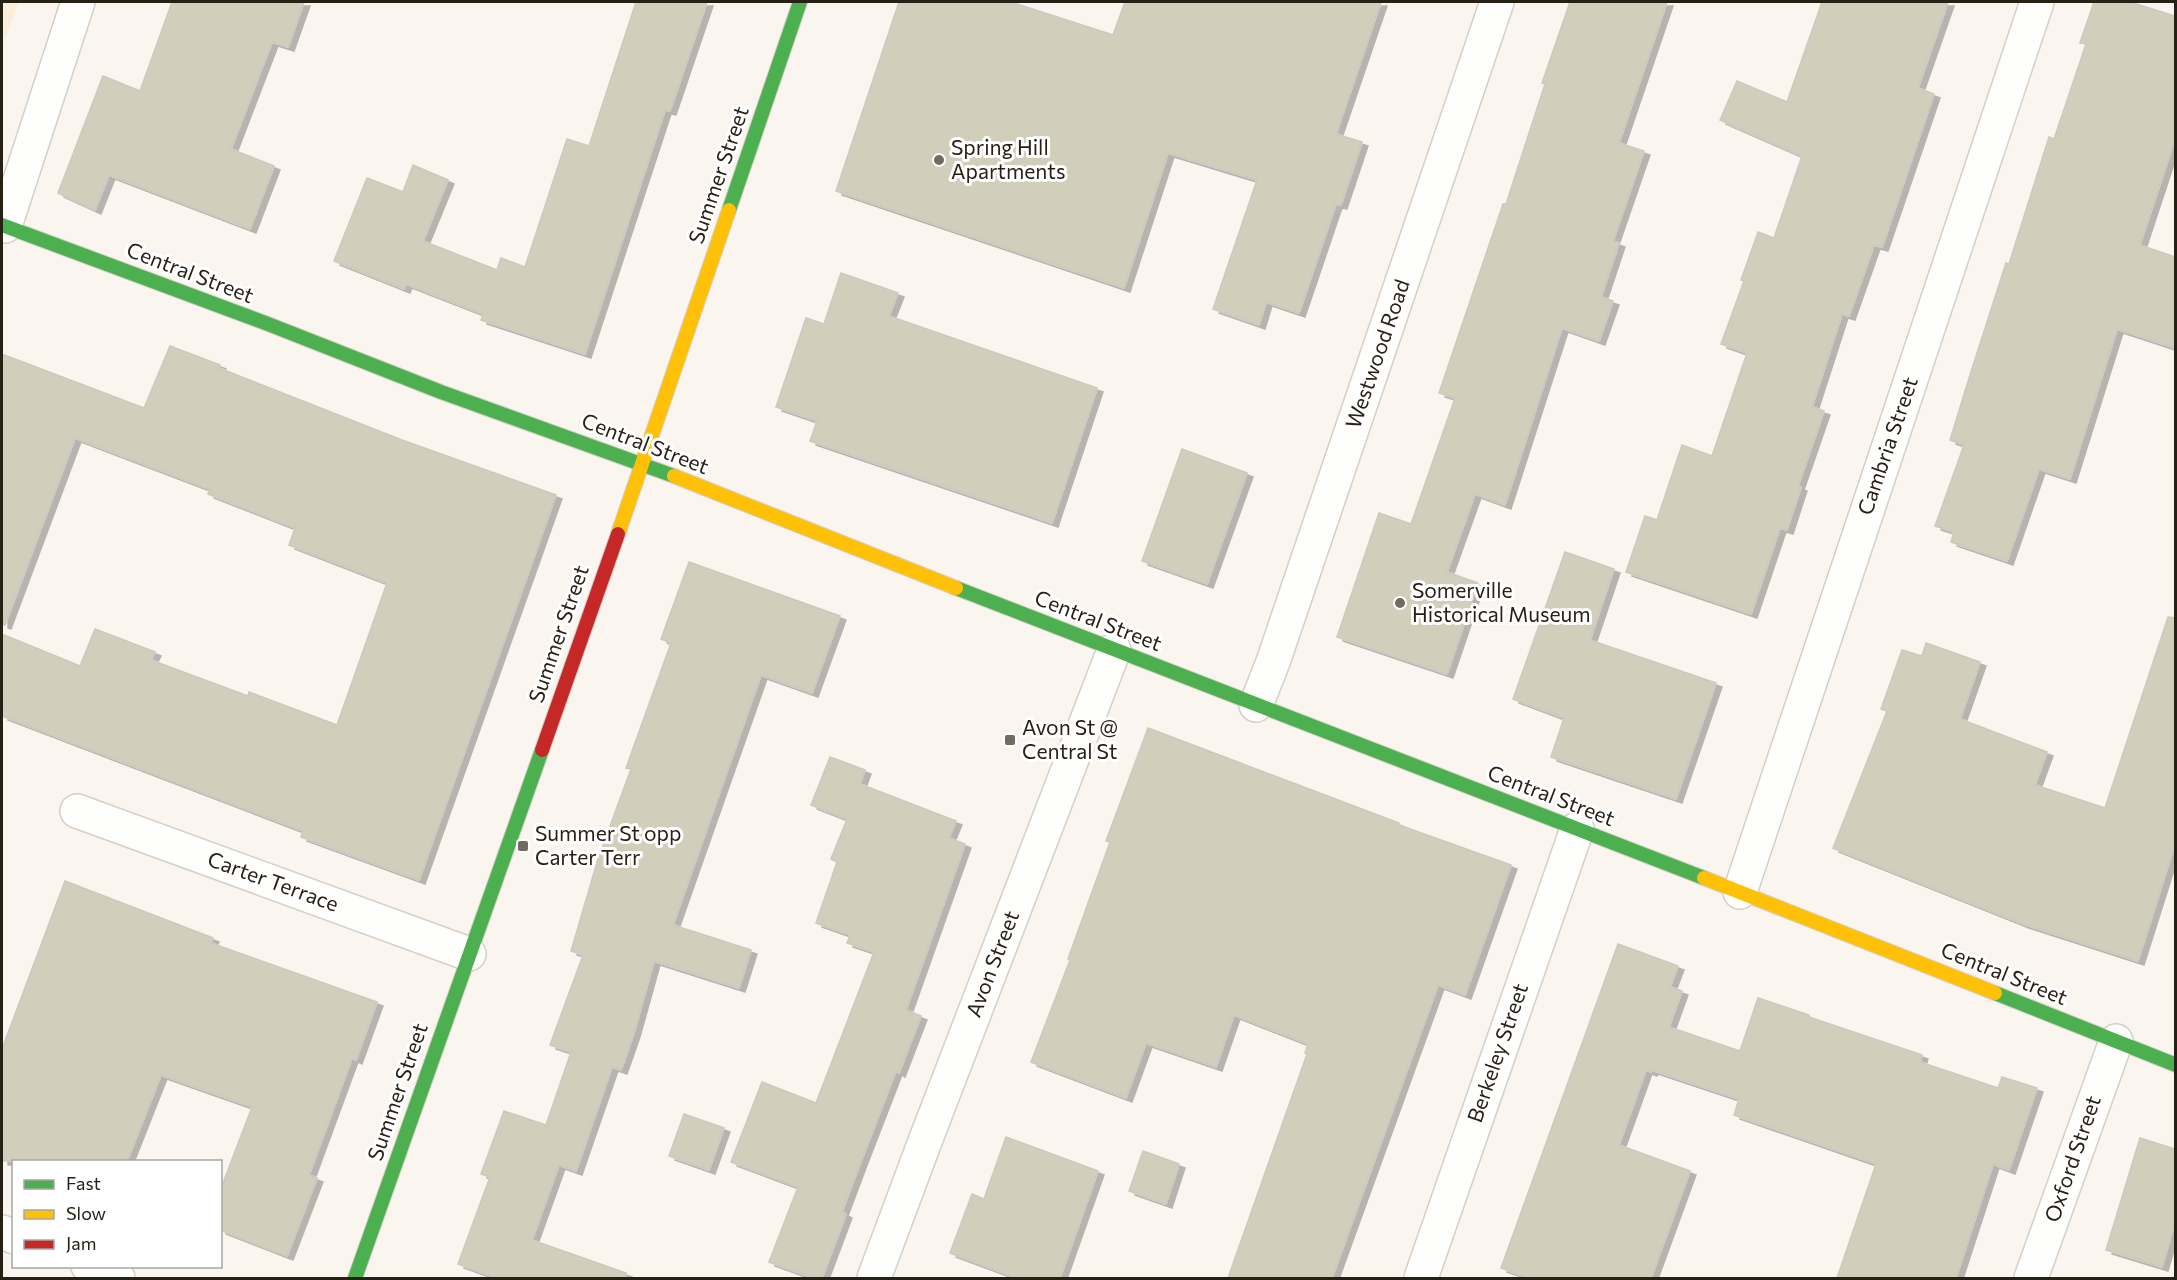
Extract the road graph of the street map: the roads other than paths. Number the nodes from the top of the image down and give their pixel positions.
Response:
1 (78, 2) edge
2 (800, 2) edge
3 (1497, 2) edge
4 (2037, 2) edge
5 (3, 226) edge
6 (643, 464) junction
7 (1114, 650) junction
8 (1256, 705) junction
9 (77, 810) dead end
10 (1577, 829) junction
11 (1740, 892) junction
12 (469, 954) junction
13 (2116, 1041) junction
14 (2175, 1064) edge
15 (93, 1268) edge
16 (118, 1278) edge
17 (355, 1278) edge
18 (874, 1278) edge
19 (1421, 1278) edge
20 (2031, 1278) edge

1 - 5 street
2 - 6 street, Summer Street
3 - 8 street, Westwood Road
4 - 11 street, Cambria Street
5 - 6 street, Central Street
6 - 7 street, Central Street
6 - 12 street, Summer Street
7 - 8 street, Central Street
7 - 18 street, Avon Street
8 - 10 street, Central Street
9 - 12 street, Carter Terrace
10 - 11 street, Central Street
10 - 19 street, Berkeley Street
11 - 13 street, Central Street
12 - 17 street, Summer Street
13 - 14 street, Central Street
13 - 20 street, Oxford Street
15 - 16 street

